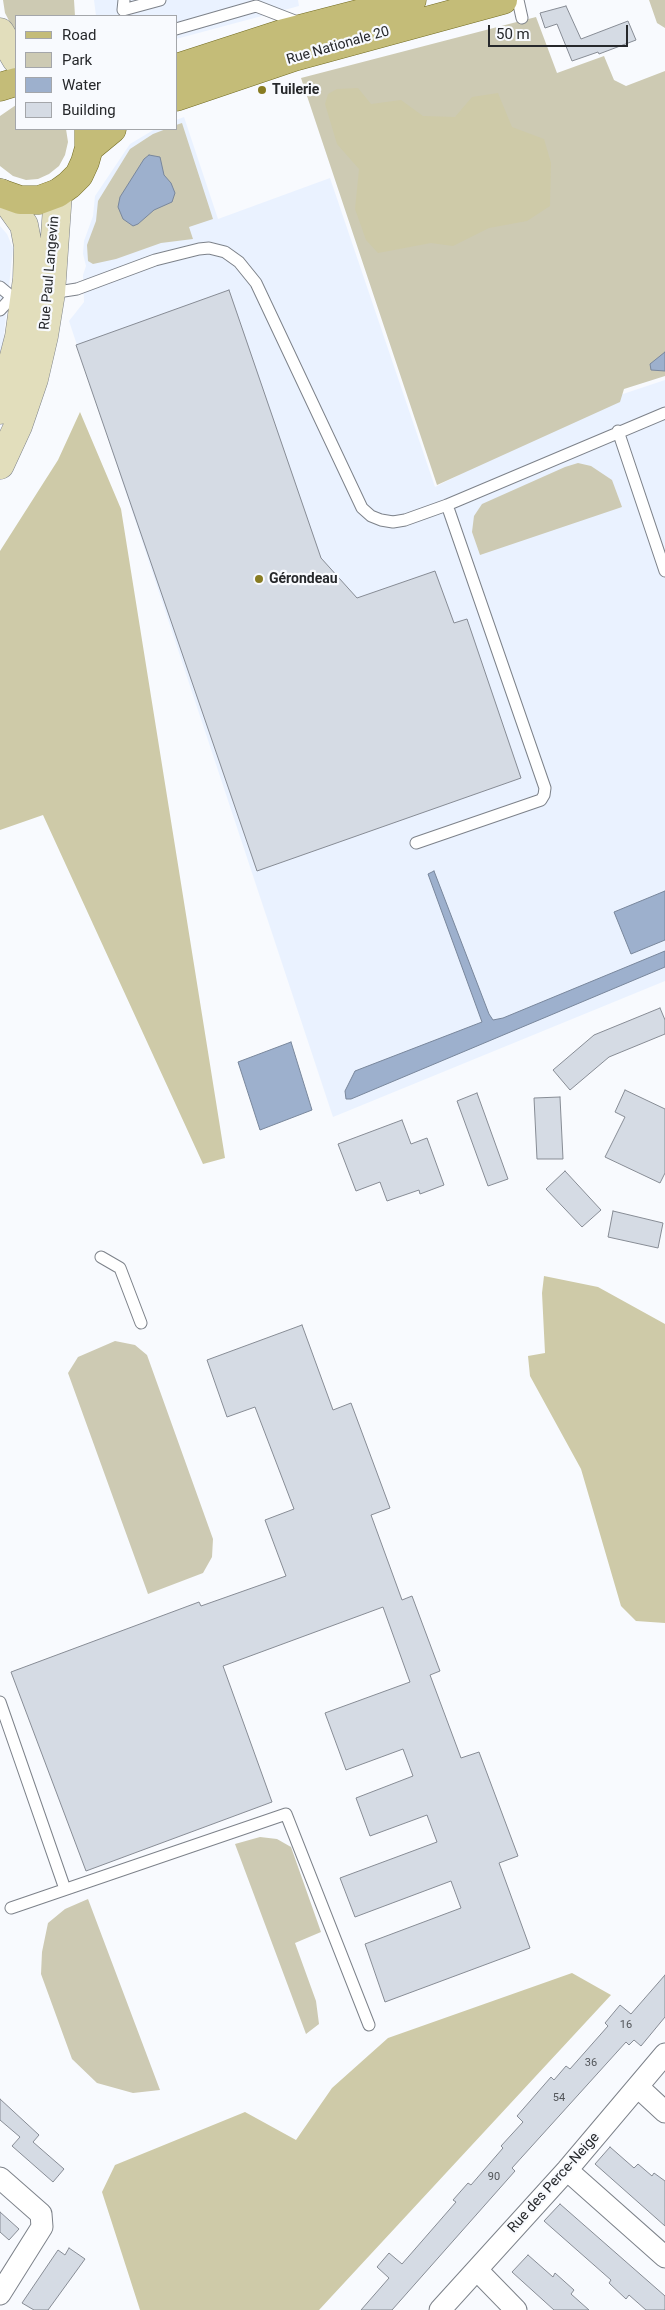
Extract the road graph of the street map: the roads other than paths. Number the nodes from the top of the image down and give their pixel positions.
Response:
1 (160, 0) edge
2 (412, 0) edge
3 (502, 0) edge
4 (518, 0) edge
5 (123, 9) edge
6 (522, 18) dead end
7 (308, 27) junction
8 (178, 28) edge
9 (0, 32) edge
10 (15, 57) edge
11 (178, 67) edge
12 (15, 82) edge
13 (0, 87) edge
14 (178, 96) edge
15 (110, 130) edge
16 (89, 139) edge
17 (0, 193) edge
18 (58, 193) junction
19 (0, 288) edge
20 (51, 293) junction
21 (18, 298) junction
22 (0, 310) edge
23 (0, 410) edge
24 (665, 412) edge
25 (618, 431) junction
26 (0, 464) edge
27 (446, 505) junction
28 (665, 570) edge
29 (416, 844) dead end
30 (101, 1257) dead end
31 (141, 1323) dead end
32 (0, 1702) edge
33 (65, 1889) junction
34 (12, 1908) dead end
35 (369, 2025) dead end
36 (665, 2054) edge
37 (638, 2087) junction
38 (665, 2112) edge
39 (567, 2170) junction
40 (0, 2178) edge
41 (665, 2257) edge
42 (477, 2270) junction
43 (0, 2294) edge
44 (440, 2310) edge
45 (516, 2310) edge

1 - 5 lane
2 - 7 main road, Rue Nationale 20
3 - 14 main road, Rue Nationale 20
4 - 6 lane
7 - 8 lane
7 - 11 main road, Rue Nationale 20
9 - 10 main road
12 - 13 main road
15 - 16 main road
16 - 18 main road
17 - 18 main road
17 - 21 main road, Rue Paul Langevin
18 - 20 main road, Rue Paul Langevin
19 - 21 lane
20 - 21 main road
20 - 26 main road, Rue Paul Langevin
20 - 27 lane
21 - 22 lane
21 - 23 main road, Rue Paul Langevin
24 - 25 lane
25 - 27 lane
25 - 28 lane
27 - 29 lane
30 - 31 lane
32 - 33 lane
33 - 34 lane
33 - 35 lane
36 - 37 street, Rue des Perce-Neige
37 - 38 street
37 - 39 street, Rue des Perce-Neige
39 - 41 street
39 - 42 street, Rue des Perce-Neige
40 - 43 street
42 - 44 street, Rue des Perce-Neige
42 - 45 street

